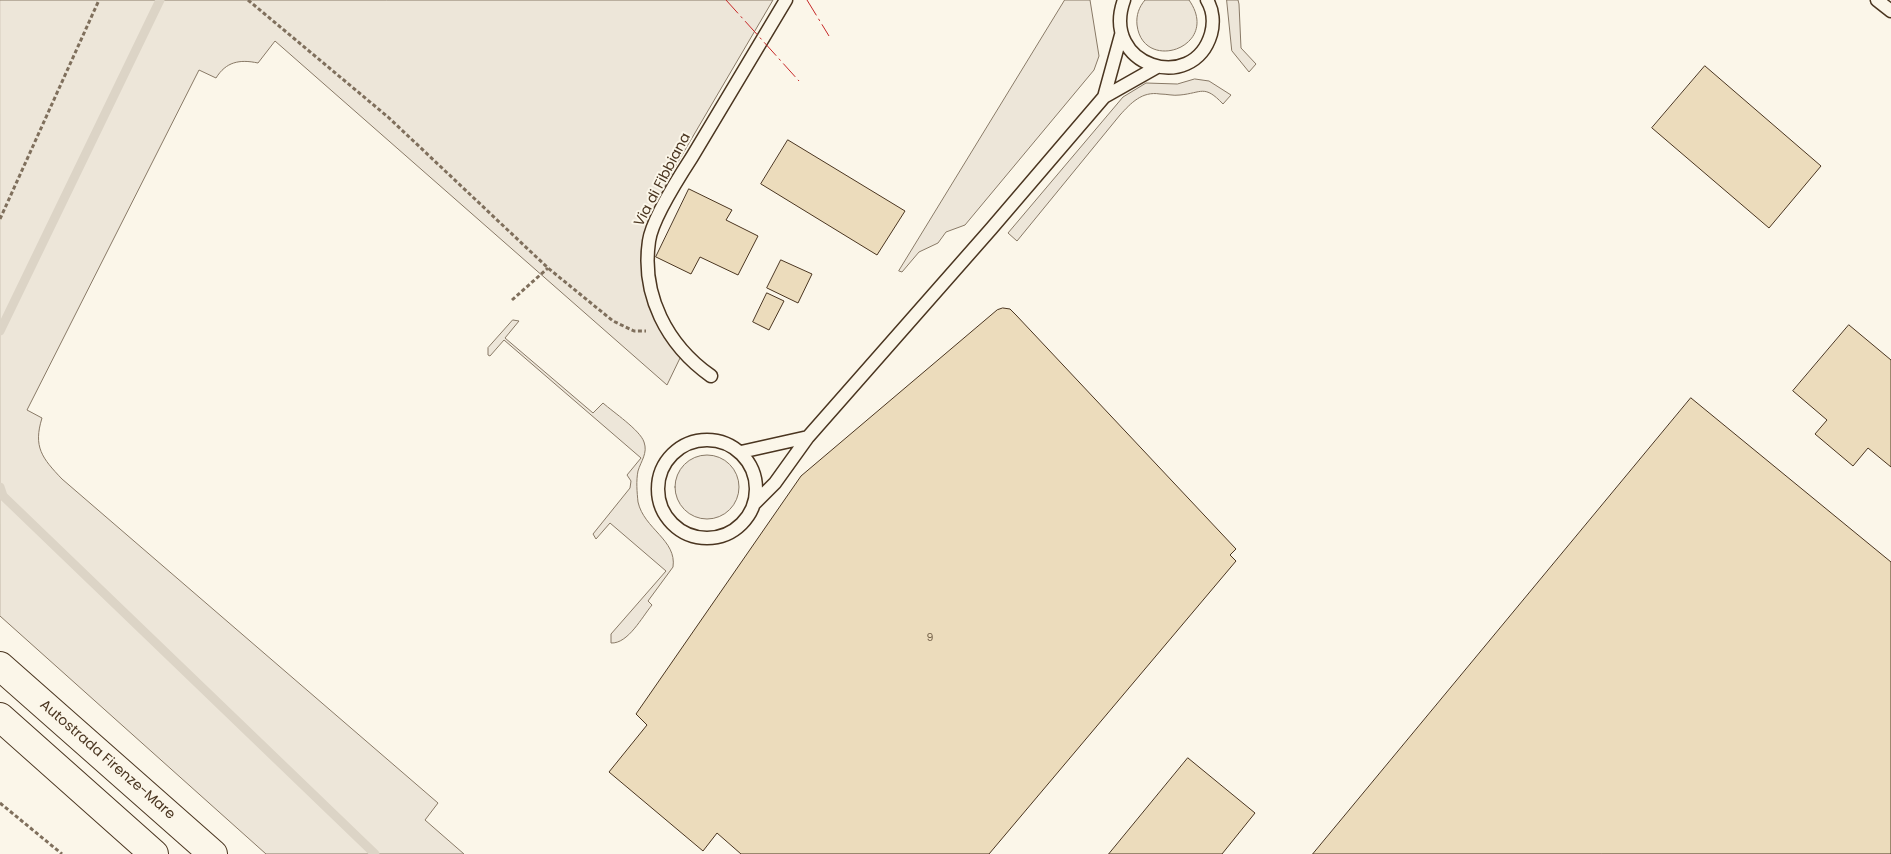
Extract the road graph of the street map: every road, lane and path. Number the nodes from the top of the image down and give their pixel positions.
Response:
1 (99, 0) edge
2 (248, 0) edge
3 (786, 0) edge
4 (1124, 0) edge
5 (1877, 0) edge
6 (1209, 1) edge
7 (1891, 11) edge
8 (1121, 35) junction
9 (1157, 67) junction
10 (1104, 96) junction
11 (0, 219) edge
12 (548, 268) junction
13 (512, 300) dead end
14 (664, 325) junction
15 (710, 376) dead end
16 (808, 437) junction
17 (740, 452) junction
18 (754, 504) junction
19 (0, 666) edge
20 (0, 718) edge
21 (0, 803) edge
22 (62, 854) edge
23 (154, 854) edge
24 (213, 854) edge

1 - 11 path
2 - 12 path
3 - 14 lane, Via di Fibbiana
4 - 8 lane
5 - 7 lane
6 - 9 lane
8 - 9 lane
8 - 10 lane
9 - 10 lane
10 - 16 lane
12 - 13 path
12 - 14 path
14 - 15 lane, Via di Fibbiana
16 - 17 lane
16 - 18 lane
17 - 18 lane
17 - 18 lane
19 - 24 highway, Autostrada Firenze-Mare
20 - 23 highway
21 - 22 path

